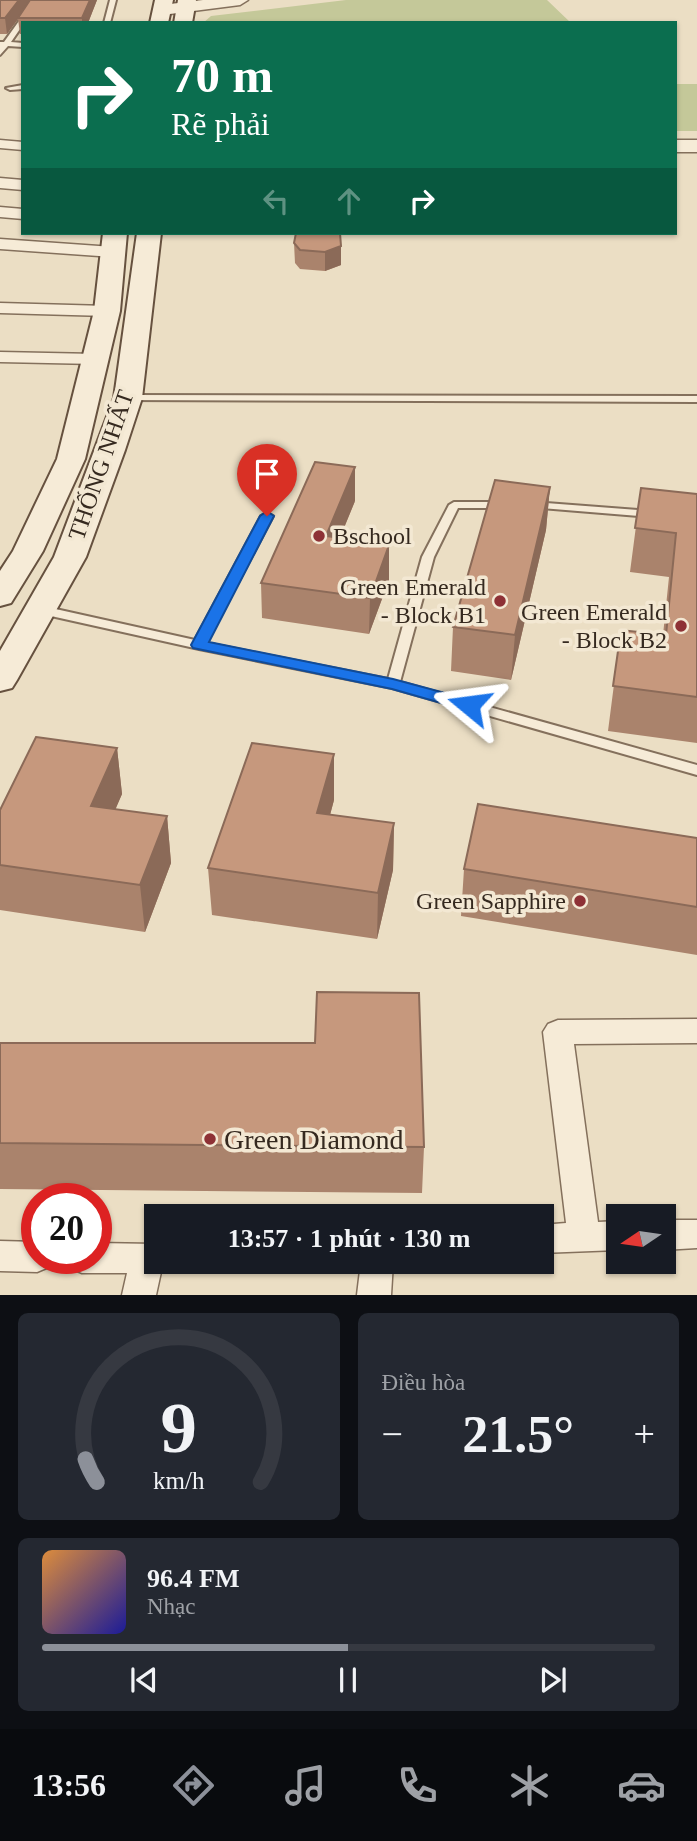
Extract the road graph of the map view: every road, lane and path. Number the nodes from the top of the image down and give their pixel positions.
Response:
1 (37, 0) edge
2 (113, 0) edge
3 (240, 0) edge
4 (173, 8) edge
5 (24, 21) edge
6 (108, 21) edge
7 (21, 25) edge
8 (21, 44) edge
9 (2, 45) edge
10 (0, 53) edge
11 (21, 87) edge
12 (10, 88) dead end
13 (0, 144) edge
14 (21, 146) edge
15 (677, 146) edge
16 (697, 146) edge
17 (0, 183) edge
18 (21, 185) edge
19 (0, 212) edge
20 (21, 214) edge
21 (149, 235) edge
22 (114, 242) edge
23 (0, 244) edge
24 (0, 308) edge
25 (107, 311) junction
26 (0, 357) edge
27 (96, 359) junction
28 (128, 398) junction
29 (697, 399) edge
30 (658, 514) edge
31 (267, 516) dead end
32 (0, 596) edge
33 (42, 610) junction
34 (199, 645) junction
35 (0, 680) edge
36 (393, 684) junction
37 (697, 770) edge
38 (697, 1031) edge
39 (697, 1234) edge
40 (606, 1235) edge
41 (676, 1235) edge
42 (584, 1236) junction
43 (554, 1238) edge
44 (0, 1256) edge
45 (21, 1257) edge
46 (112, 1259) edge
47 (144, 1260) edge
48 (146, 1274) edge
49 (376, 1274) edge
50 (139, 1295) edge
51 (374, 1295) edge

1 - 5 lane
2 - 6 lane
3 - 4 street
7 - 9 lane
8 - 9 lane
9 - 10 lane
11 - 12 lane
13 - 14 street
15 - 16 street
17 - 18 street
19 - 20 street
21 - 28 main road, THỐNG NHẤT
22 - 23 street
22 - 25 main road, THỐNG NHẤT
24 - 25 street
25 - 27 main road, THỐNG NHẤT
26 - 27 street
27 - 32 main road, THỐNG NHẤT
28 - 29 lane
28 - 33 main road, THỐNG NHẤT
30 - 36 lane
31 - 34 lane
33 - 34 lane
33 - 35 main road, THỐNG NHẤT
34 - 36 lane
36 - 37 lane
38 - 42 street
39 - 41 street
40 - 42 street
42 - 43 street
44 - 45 street
46 - 47 street
48 - 50 street
49 - 51 street

